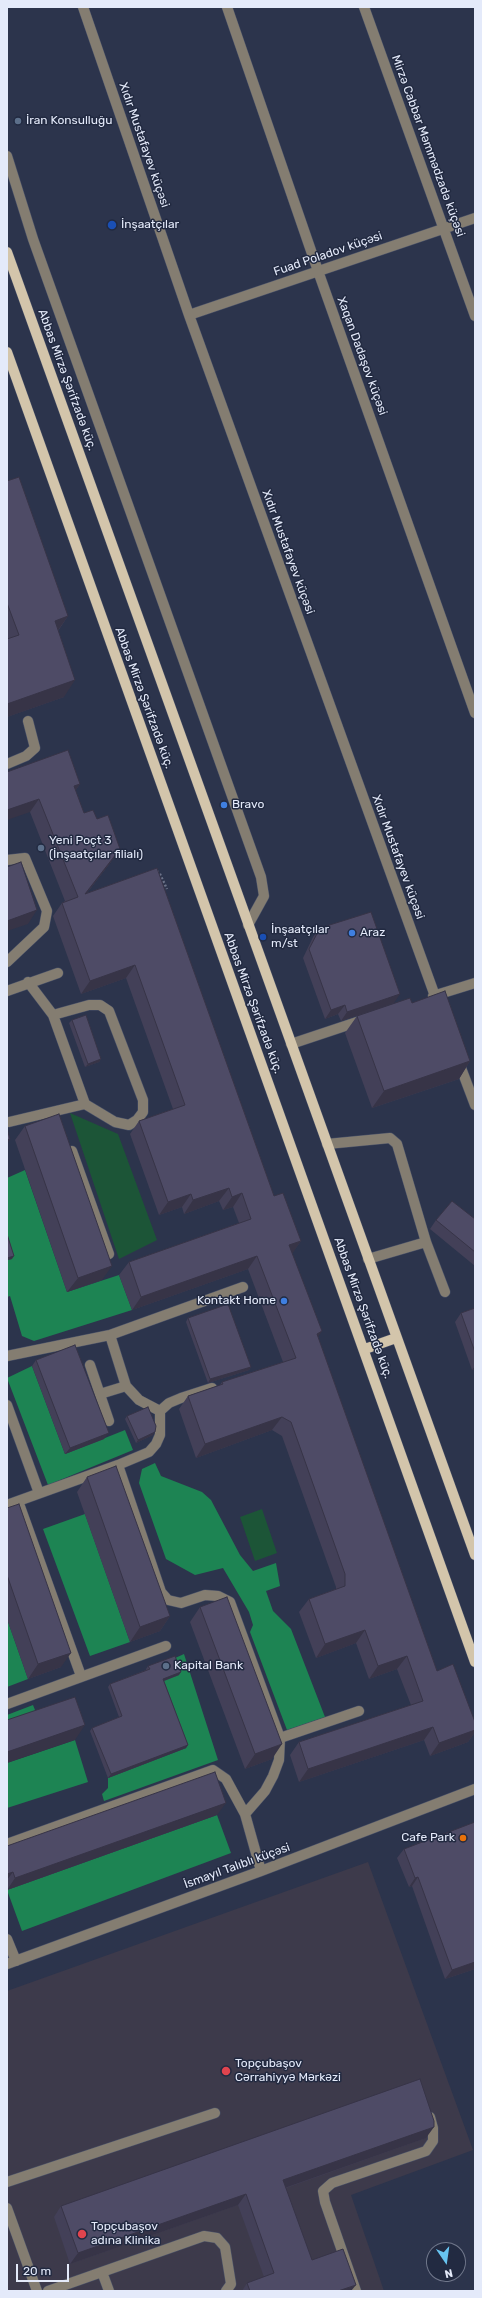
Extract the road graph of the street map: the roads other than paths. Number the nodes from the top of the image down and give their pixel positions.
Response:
1 (83, 7) edge
2 (227, 7) edge
3 (364, 7) edge
4 (7, 156) edge
5 (475, 218) edge
6 (444, 229) junction
7 (7, 252) edge
8 (318, 271) junction
9 (189, 315) junction
10 (475, 316) edge
11 (7, 352) edge
12 (475, 713) edge
13 (28, 721) dead end
14 (7, 764) edge
15 (7, 860) edge
16 (248, 925) junction
17 (7, 962) edge
18 (58, 973) dead end
19 (28, 982) junction
20 (475, 983) edge
21 (7, 991) edge
22 (434, 996) junction
23 (420, 1001) edge
24 (53, 1015) junction
25 (370, 1018) edge
26 (442, 1018) edge
27 (291, 1044) junction
28 (453, 1046) edge
29 (85, 1104) junction
30 (475, 1105) edge
31 (8, 1122) edge
32 (69, 1141) edge
33 (327, 1144) junction
34 (426, 1242) junction
35 (109, 1254) edge
36 (368, 1259) junction
37 (243, 1287) dead end
38 (445, 1292) dead end
39 (110, 1336) junction
40 (396, 1338) junction
41 (364, 1349) junction
42 (7, 1356) edge
43 (90, 1365) dead end
44 (225, 1384) edge
45 (126, 1386) junction
46 (100, 1394) junction
47 (7, 1405) edge
48 (160, 1411) junction
49 (109, 1421) dead end
50 (118, 1465) junction
51 (39, 1493) junction
52 (18, 1501) junction
53 (7, 1506) edge
54 (475, 1555) edge
55 (166, 1646) dead end
56 (475, 1662) edge
57 (81, 1676) junction
58 (7, 1704) edge
59 (359, 1711) dead end
60 (280, 1738) junction
61 (475, 1789) edge
62 (245, 1814) junction
63 (7, 1844) edge
64 (261, 1871) junction
65 (7, 1939) edge
66 (11, 1963) edge
67 (426, 2106) edge
68 (215, 2113) dead end
69 (7, 2182) edge
70 (7, 2208) edge
71 (102, 2272) junction
72 (37, 2291) edge
73 (48, 2291) edge
74 (109, 2291) edge
75 (226, 2291) edge
76 (356, 2291) edge

1 - 9 street, Xıdır Mustafayev küçəsi
2 - 8 street, Xaqan Dadaşov küçəsi
3 - 6 street, Mirzə Cabbar Məmmədzadə küçəsi
4 - 16 street
5 - 6 street, Fuad Poladov küçəsi
6 - 8 street, Fuad Poladov küçəsi
6 - 10 street, Mirzə Cabbar Məmmədzadə küçəsi
7 - 16 main road, Abbas Mirzə Şərifzadə küç.
8 - 9 street, Fuad Poladov küçəsi
8 - 12 street, Xaqan Dadaşov küçəsi
9 - 22 street, Xıdır Mustafayev küçəsi
11 - 41 main road, Abbas Mirzə Şərifzadə küç.
13 - 14 street
15 - 17 street
16 - 27 main road, Abbas Mirzə Şərifzadə küç.
18 - 19 street
19 - 21 street
19 - 24 street
20 - 22 street
22 - 23 street
22 - 26 street, Xıdır Mustafayev küçəsi
24 - 29 street
24 - 29 street
25 - 27 street
27 - 33 main road, Abbas Mirzə Şərifzadə küç.
28 - 30 street
29 - 31 street
32 - 35 street
33 - 34 street
33 - 36 main road, Abbas Mirzə Şərifzadə küç.
34 - 36 street
34 - 38 street
36 - 40 main road, Abbas Mirzə Şərifzadə küç.
37 - 39 street
39 - 42 street
39 - 45 street
40 - 41 main road
40 - 54 main road, Abbas Mirzə Şərifzadə küç.
41 - 56 main road, Abbas Mirzə Şərifzadə küç.
43 - 46 street
44 - 48 street
45 - 46 street
45 - 48 street
46 - 49 street
47 - 51 street
48 - 50 street
50 - 51 street
50 - 60 street
51 - 52 street
52 - 53 street
52 - 57 street
55 - 57 street
57 - 58 street
59 - 60 street
60 - 62 street
61 - 64 street, İsmayıl Talıblı küçəsi
62 - 63 street
62 - 64 street
64 - 66 street, İsmayıl Talıblı küçəsi
65 - 66 street
67 - 76 street
68 - 69 street
70 - 72 street
71 - 73 street
71 - 74 street
71 - 75 street

